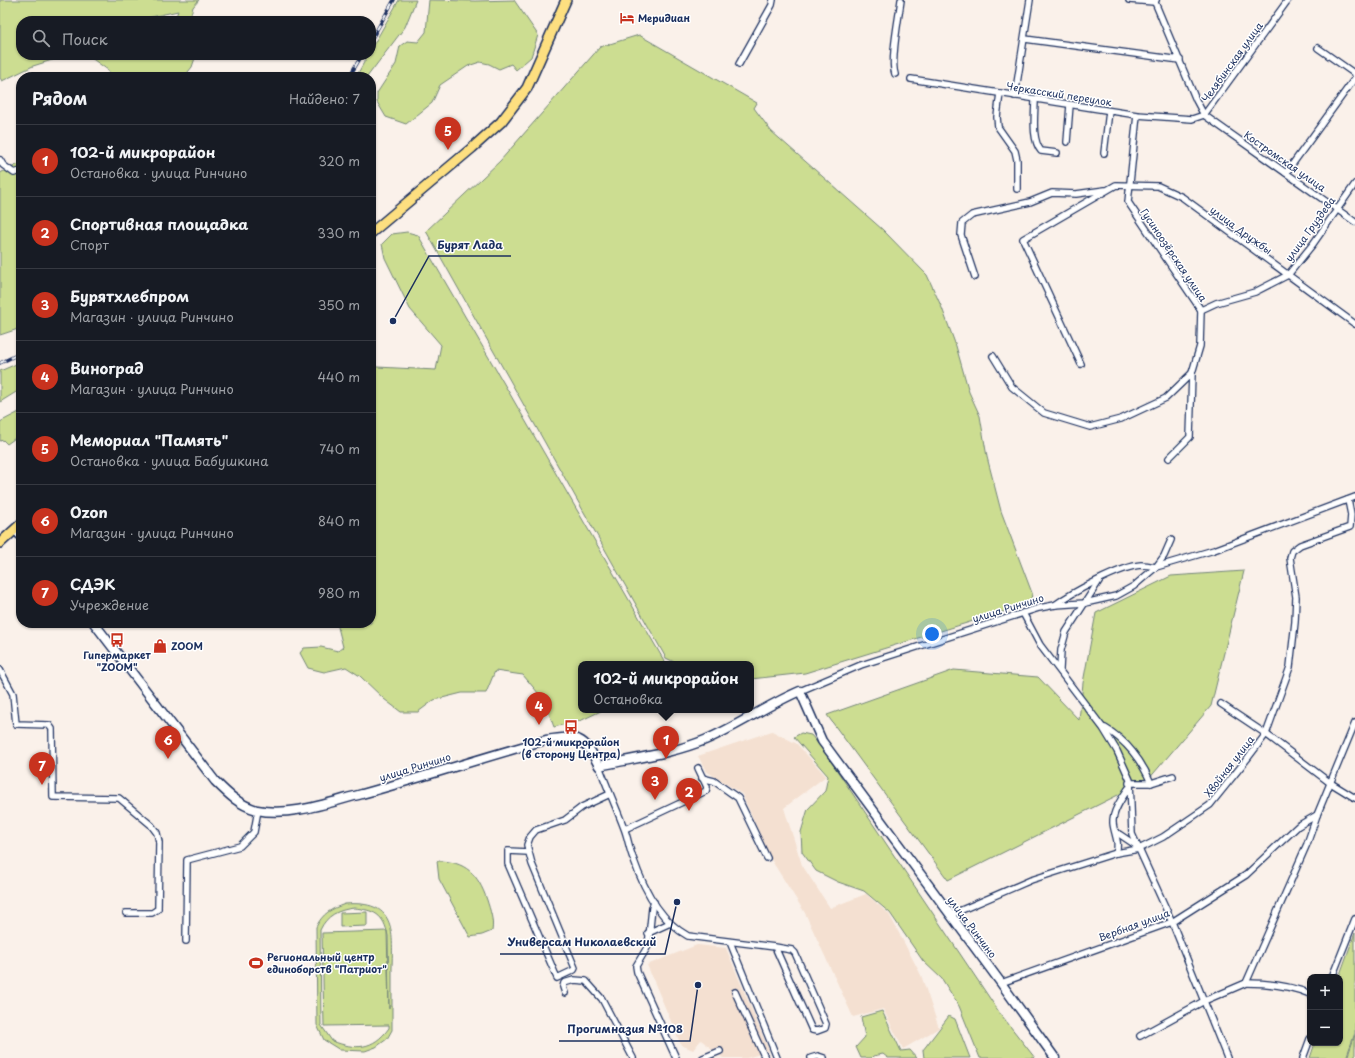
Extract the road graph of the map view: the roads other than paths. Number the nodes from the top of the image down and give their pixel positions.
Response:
1 (566, 0) edge
2 (773, 0) edge
3 (901, 0) edge
4 (1030, 0) edge
5 (1129, 0) edge
6 (1288, 0) edge
7 (1155, 1) edge
8 (1025, 39) junction
9 (1318, 48) dead end
10 (1180, 60) junction
11 (739, 64) dead end
12 (895, 74) dead end
13 (1355, 74) edge
14 (911, 78) dead end
15 (1355, 78) edge
16 (1000, 93) junction
17 (1015, 96) junction
18 (1034, 99) junction
19 (1070, 105) junction
20 (1109, 111) junction
21 (1137, 115) junction
22 (1204, 115) junction
23 (1067, 142) dead end
24 (1057, 153) dead end
25 (1104, 153) dead end
26 (0, 160) edge
27 (16, 172) edge
28 (1286, 173) junction
29 (1128, 184) junction
30 (1355, 184) edge
31 (1017, 189) dead end
32 (1107, 190) junction
33 (1336, 209) junction
34 (1355, 222) edge
35 (376, 229) edge
36 (1288, 275) junction
37 (975, 277) dead end
38 (1200, 310) junction
39 (1355, 324) edge
40 (993, 356) dead end
41 (1081, 364) dead end
42 (1192, 372) junction
43 (1169, 458) dead end
44 (1355, 497) edge
45 (1348, 500) junction
46 (1350, 527) junction
47 (1355, 531) edge
48 (16, 532) edge
49 (1171, 540) dead end
50 (0, 543) edge
51 (1156, 567) junction
52 (1099, 581) junction
53 (1085, 603) junction
54 (1055, 605) junction
55 (1023, 613) junction
56 (98, 628) edge
57 (1060, 669) junction
58 (0, 670) edge
59 (800, 691) junction
60 (1221, 704) dead end
61 (1355, 723) edge
62 (1103, 728) junction
63 (1266, 734) junction
64 (599, 766) junction
65 (698, 768) dead end
66 (1172, 776) dead end
67 (702, 778) junction
68 (1329, 782) junction
69 (1151, 783) junction
70 (1129, 786) junction
71 (610, 794) junction
72 (1355, 798) edge
73 (258, 810) junction
74 (1317, 815) junction
75 (625, 829) junction
76 (1116, 832) junction
77 (1124, 837) junction
78 (1138, 847) junction
79 (1131, 850) junction
80 (528, 852) junction
81 (1116, 853) junction
82 (766, 858) dead end
83 (654, 902) junction
84 (126, 913) dead end
85 (950, 915) junction
86 (1355, 919) edge
87 (1172, 922) junction
88 (670, 923) junction
89 (648, 933) junction
90 (186, 941) dead end
91 (730, 942) junction
92 (775, 947) junction
93 (1333, 974) edge
94 (1001, 983) junction
95 (1246, 983) junction
96 (735, 992) dead end
97 (565, 993) dead end
98 (1307, 993) edge
99 (1204, 1001) junction
100 (1140, 1036) dead end
101 (1307, 1046) edge
102 (720, 1051) dead end
103 (633, 1058) edge
104 (676, 1058) edge
105 (703, 1058) edge
106 (765, 1058) edge
107 (777, 1058) edge
108 (811, 1058) edge
109 (824, 1058) edge
110 (1054, 1058) edge
111 (1227, 1058) edge
112 (1303, 1058) edge

1 - 35 main road
2 - 11 street
3 - 12 street
4 - 8 street
5 - 7 street
6 - 22 street, Челябинская улица
7 - 10 street
8 - 10 street
8 - 17 street
9 - 13 street
10 - 22 street
14 - 16 street, Черкасский переулок
15 - 28 street
16 - 17 street, Черкасский переулок
16 - 31 street
17 - 18 street, Черкасский переулок
18 - 19 street, Черкасский переулок
18 - 24 street
19 - 20 street, Черкасский переулок
19 - 23 street
20 - 21 street, Черкасский переулок
20 - 25 street
21 - 22 street, Черкасский переулок
21 - 29 street, Гусиноозёрская улица
22 - 28 street, Костромская улица
26 - 27 street
28 - 33 street, Костромская улица
29 - 32 street, улица Дружбы
29 - 36 street, улица Дружбы
29 - 38 street, Гусиноозёрская улица
30 - 33 street, улица Груздева
32 - 37 street
32 - 41 street
33 - 34 street, Костромская улица
33 - 36 street, улица Груздева
36 - 38 street, улица Груздева
36 - 39 street, улица Дружбы
38 - 42 street
40 - 42 street
42 - 43 street
44 - 45 street, улица Ринчино
45 - 46 street
45 - 51 street, улица Ринчино
46 - 47 street
46 - 63 street, Хвойная улица
48 - 50 main road
49 - 51 street
51 - 52 street
51 - 53 street, улица Ринчино
52 - 53 street
52 - 54 street
53 - 54 street, улица Ринчино
53 - 57 street
54 - 55 street, улица Ринчино
55 - 57 street
55 - 59 street, улица Ринчино
56 - 73 street, улица Ринчино
57 - 62 street
58 - 84 street
59 - 64 street, улица Ринчино
59 - 85 street, улица Ринчино
60 - 63 street
61 - 68 street
62 - 69 street
62 - 70 street
63 - 68 street
63 - 78 street, Хвойная улица
64 - 71 street
64 - 73 street, улица Ринчино
65 - 67 street
66 - 69 street
67 - 75 street
67 - 82 street
68 - 72 street
68 - 74 street
69 - 70 street
70 - 76 street
70 - 78 street
71 - 75 street
71 - 80 street
73 - 90 street
74 - 87 street, Вербная улица
74 - 95 street
75 - 83 street
76 - 77 street
76 - 81 street
77 - 78 street
77 - 79 street
78 - 79 street, Хвойная улица
78 - 87 street
79 - 81 street, Хвойная улица
80 - 80 street
81 - 85 street, Хвойная улица
83 - 88 street
83 - 89 street
85 - 94 street, улица Ринчино
86 - 93 street
87 - 94 street, Вербная улица
87 - 99 street
88 - 89 street
88 - 91 street
89 - 104 street
91 - 92 street
91 - 107 street
92 - 92 street
94 - 110 street, улица Ринчино
95 - 98 street
95 - 99 street
96 - 106 street
97 - 103 street
99 - 100 street
99 - 111 street
101 - 112 street
102 - 105 street
108 - 109 street

